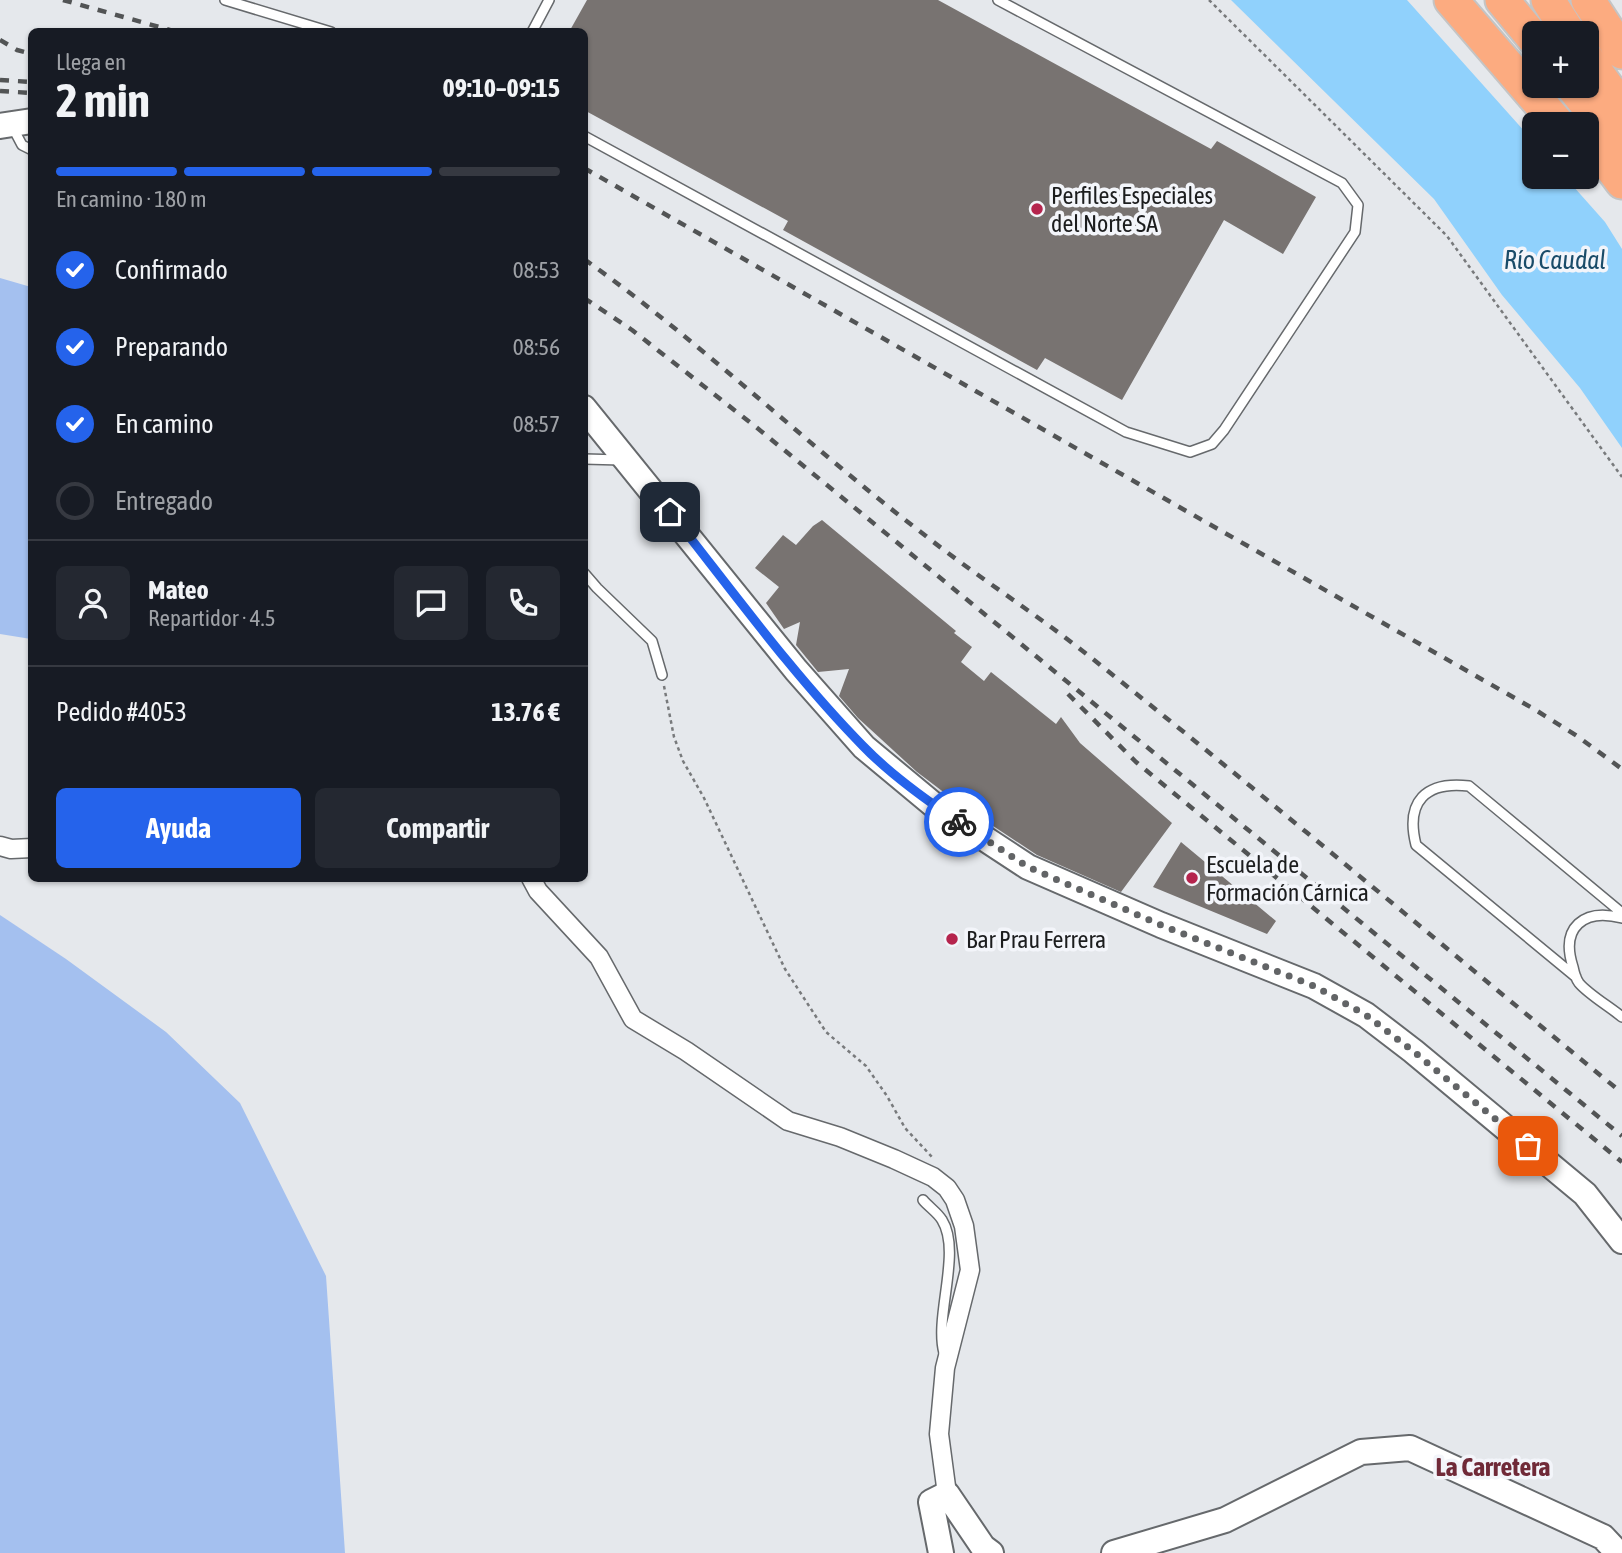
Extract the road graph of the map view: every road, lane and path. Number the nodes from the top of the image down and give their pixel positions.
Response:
1 (225, 0) edge
2 (549, 0) edge
3 (998, 0) edge
4 (1209, 0) edge
5 (1451, 0) edge
6 (1478, 0) edge
7 (1502, 0) edge
8 (1548, 0) edge
9 (1588, 0) edge
10 (1561, 21) edge
11 (1522, 24) edge
12 (318, 28) edge
13 (534, 28) edge
14 (1622, 52) edge
15 (1522, 53) edge
16 (1599, 76) edge
17 (1558, 98) edge
18 (1582, 98) edge
19 (1622, 108) edge
20 (1548, 112) edge
21 (1569, 112) edge
22 (14, 124) edge
23 (588, 138) edge
24 (28, 148) edge
25 (1622, 148) edge
26 (1599, 151) edge
27 (1599, 174) edge
28 (1622, 182) edge
29 (1622, 203) edge
30 (588, 413) edge
31 (588, 459) edge
32 (627, 459) junction
33 (1622, 477) edge
34 (588, 578) edge
35 (662, 675) joint
36 (0, 846) edge
37 (28, 848) edge
38 (533, 882) edge
39 (1622, 915) edge
40 (1576, 977) junction
41 (1622, 1017) edge
42 (932, 1157) dead end
43 (923, 1200) dead end
44 (1622, 1241) edge
45 (947, 1361) junction
46 (947, 1494) junction
47 (941, 1553) edge
48 (991, 1553) edge
49 (1114, 1553) edge
50 (1618, 1553) edge

1 - 12 lane
2 - 13 lane
3 - 23 lane
4 - 33 path
5 - 20 highway
6 - 15 highway
7 - 11 highway
8 - 10 highway
9 - 14 highway
16 - 19 highway
17 - 21 highway
18 - 25 highway
22 - 24 lane
26 - 28 highway
27 - 29 highway
30 - 32 street
31 - 32 lane
32 - 44 street
34 - 35 lane
35 - 42 path
36 - 37 street
38 - 45 street
39 - 40 lane
39 - 40 lane
40 - 41 lane
43 - 45 lane
45 - 46 street
46 - 47 street
46 - 48 street
49 - 50 street

